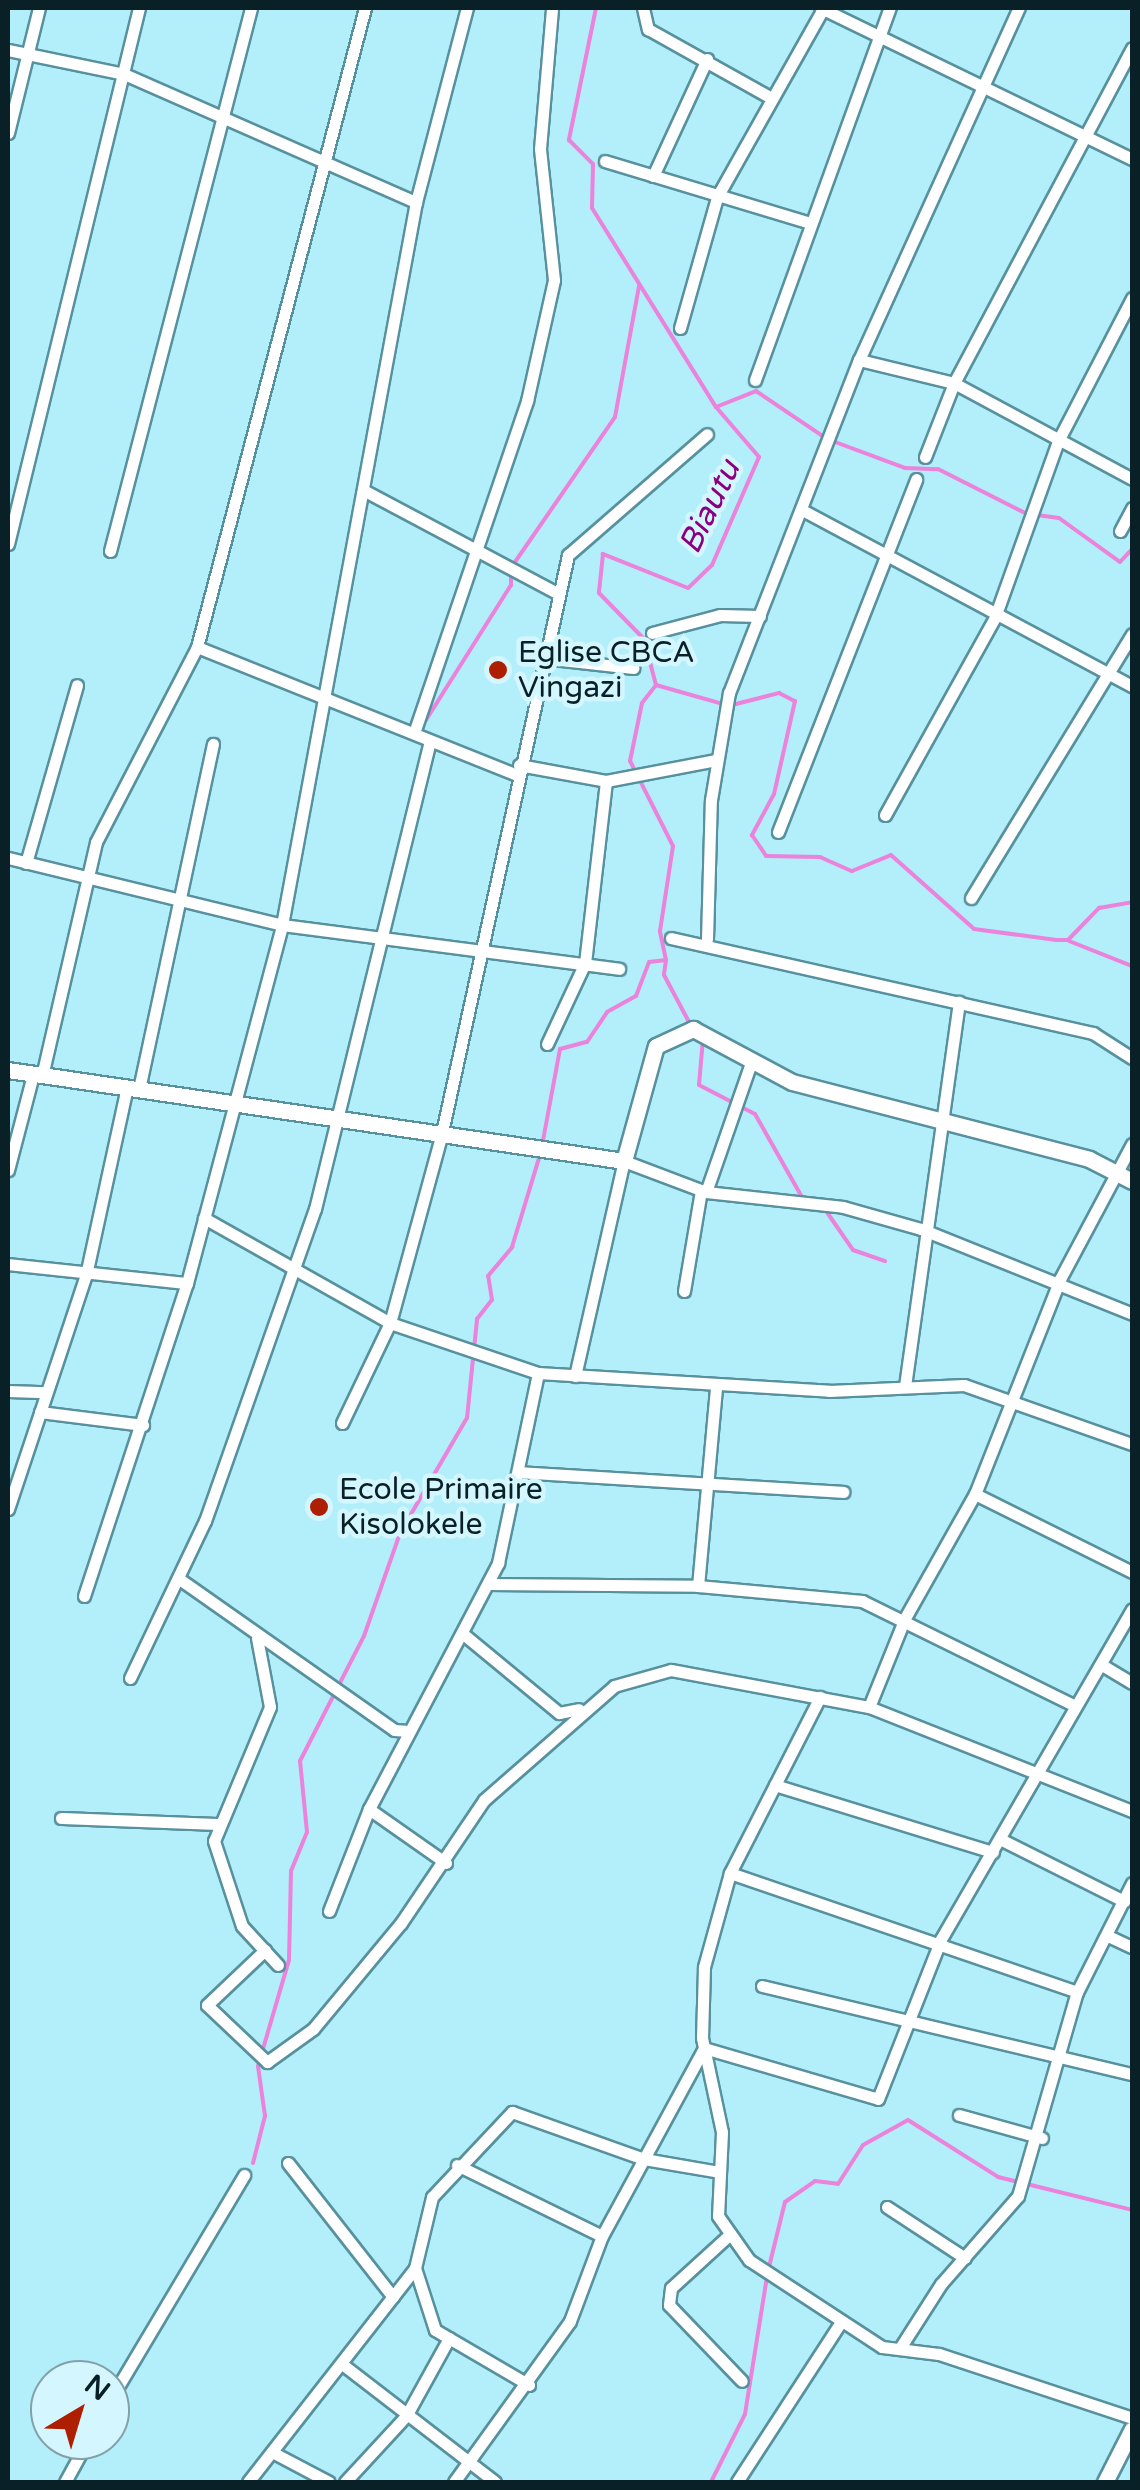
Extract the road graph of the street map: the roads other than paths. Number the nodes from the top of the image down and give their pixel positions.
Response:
1 (39, 8) edge
2 (139, 8) edge
3 (251, 8) edge
4 (364, 8) edge
5 (466, 8) edge
6 (552, 8) edge
7 (643, 8) edge
8 (822, 8) edge
9 (890, 8) edge
10 (1019, 8) edge
11 (877, 37) junction
12 (1132, 48) edge
13 (8, 50) edge
14 (27, 53) junction
15 (707, 60) junction
16 (124, 74) junction
17 (980, 88) junction
18 (768, 96) junction
19 (222, 112) junction
20 (8, 133) edge
21 (1083, 137) junction
22 (1132, 159) edge
23 (605, 160) dead end
24 (321, 161) junction
25 (653, 176) junction
26 (717, 197) junction
27 (416, 202) junction
28 (811, 223) junction
29 (1132, 298) edge
30 (680, 328) dead end
31 (859, 360) junction
32 (756, 380) dead end
33 (954, 383) junction
34 (707, 434) dead end
35 (1058, 441) junction
36 (924, 457) dead end
37 (916, 478) dead end
38 (1132, 479) edge
39 (365, 491) junction
40 (1132, 508) edge
41 (806, 512) junction
42 (1120, 532) dead end
43 (8, 544) edge
44 (475, 544) junction
45 (110, 551) dead end
46 (888, 557) junction
47 (556, 592) junction
48 (760, 616) junction
49 (995, 617) junction
50 (652, 632) dead end
51 (1132, 634) edge
52 (198, 647) junction
53 (543, 658) junction
54 (633, 668) dead end
55 (1106, 673) junction
56 (76, 685) dead end
57 (1132, 686) edge
58 (318, 697) junction
59 (414, 733) junction
60 (430, 741) junction
61 (213, 744) dead end
62 (716, 760) junction
63 (518, 770) junction
64 (606, 781) junction
65 (886, 815) dead end
66 (778, 832) dead end
67 (8, 858) edge
68 (26, 862) junction
69 (86, 879) junction
70 (971, 898) dead end
71 (180, 902) junction
72 (282, 925) junction
73 (384, 938) junction
74 (670, 938) dead end
75 (706, 939) junction
76 (482, 946) junction
77 (586, 964) junction
78 (618, 969) dead end
79 (959, 1002) junction
80 (547, 1044) dead end
81 (1132, 1058) edge
82 (752, 1060) junction
83 (8, 1070) edge
84 (38, 1075) junction
85 (133, 1088) junction
86 (235, 1106) junction
87 (941, 1119) junction
88 (338, 1122) junction
89 (441, 1137) junction
90 (1132, 1144) edge
91 (624, 1161) junction
92 (8, 1170) edge
93 (1116, 1172) junction
94 (1132, 1181) edge
95 (704, 1191) junction
96 (204, 1218) junction
97 (921, 1229) junction
98 (296, 1263) junction
99 (8, 1264) edge
100 (86, 1275) junction
101 (1060, 1280) junction
102 (187, 1283) junction
103 (684, 1291) dead end
104 (1132, 1314) edge
105 (390, 1323) junction
106 (538, 1373) junction
107 (575, 1376) junction
108 (905, 1386) junction
109 (716, 1388) junction
110 (8, 1391) edge
111 (46, 1392) junction
112 (1008, 1396) junction
113 (40, 1412) junction
114 (342, 1424) dead end
115 (143, 1425) junction
116 (1132, 1444) edge
117 (518, 1472) junction
118 (706, 1483) junction
119 (843, 1492) dead end
120 (976, 1494) junction
121 (8, 1508) edge
122 (1132, 1572) edge
123 (178, 1578) junction
124 (488, 1584) junction
125 (698, 1586) junction
126 (84, 1596) dead end
127 (1132, 1610) edge
128 (905, 1618) junction
129 (462, 1634) junction
130 (258, 1638) junction
131 (1102, 1665) junction
132 (130, 1678) dead end
133 (1132, 1683) edge
134 (820, 1697) junction
135 (591, 1703) junction
136 (1075, 1706) junction
137 (870, 1707) junction
138 (409, 1732) junction
139 (1042, 1778) junction
140 (776, 1784) junction
141 (369, 1809) junction
142 (1132, 1810) edge
143 (62, 1818) dead end
144 (218, 1824) junction
145 (1000, 1839) junction
146 (993, 1852) junction
147 (446, 1863) junction
148 (730, 1873) junction
149 (1132, 1883) edge
150 (1124, 1901) junction
151 (330, 1911) dead end
152 (1108, 1936) junction
153 (942, 1939) junction
154 (1132, 1947) edge
155 (265, 1950) junction
156 (278, 1964) dead end
157 (762, 1986) dead end
158 (1077, 1992) junction
159 (904, 2026) junction
160 (704, 2048) junction
161 (1058, 2061) junction
162 (1132, 2074) edge
163 (959, 2114) dead end
164 (1042, 2138) junction
165 (644, 2160) junction
166 (288, 2162) dead end
167 (458, 2165) junction
168 (719, 2172) junction
169 (244, 2175) dead end
170 (887, 2206) dead end
171 (602, 2236) junction
172 (728, 2236) junction
173 (964, 2258) junction
174 (415, 2268) junction
175 (392, 2296) junction
176 (839, 2324) junction
177 (449, 2338) junction
178 (900, 2348) junction
179 (342, 2364) junction
180 (130, 2366) edge
181 (742, 2380) dead end
182 (529, 2386) junction
183 (406, 2416) junction
184 (1132, 2418) edge
185 (1132, 2429) edge
186 (272, 2452) junction
187 (77, 2460) edge
188 (465, 2467) junction
189 (65, 2482) edge
190 (248, 2482) edge
191 (328, 2482) edge
192 (345, 2482) edge
193 (454, 2482) edge
194 (495, 2482) edge
195 (738, 2482) edge
196 (1105, 2482) edge

1 - 14 street
2 - 16 street
3 - 19 street
4 - 24 street
5 - 27 street
6 - 44 street
7 - 15 street
8 - 11 street
8 - 18 street
9 - 11 street
10 - 17 street
11 - 17 street
11 - 28 street
12 - 21 street
13 - 14 street
14 - 16 street
14 - 20 street
15 - 18 street
15 - 25 street
16 - 19 street
16 - 43 street
17 - 21 street
17 - 31 street
18 - 26 street
19 - 24 street
19 - 45 street
21 - 22 street
21 - 33 street
23 - 25 street
24 - 27 street
24 - 52 street
25 - 26 street
26 - 28 street
26 - 30 street
27 - 39 street
28 - 32 street
29 - 35 street
31 - 33 street
31 - 41 street
33 - 35 street
33 - 36 street
34 - 47 street
35 - 38 street
35 - 49 street
37 - 46 street
39 - 44 street
39 - 58 street
40 - 42 street
41 - 46 street
41 - 48 street
44 - 47 street
44 - 59 street
46 - 49 street
46 - 66 street
47 - 53 street
48 - 50 street
48 - 62 street
49 - 55 street
49 - 65 street
51 - 55 street
52 - 58 street
52 - 69 street
53 - 54 street
53 - 63 street
55 - 57 street
55 - 70 street
56 - 68 street
58 - 59 street
58 - 72 street
59 - 60 street
60 - 63 street
60 - 73 street
61 - 71 street
62 - 64 street
62 - 75 street
63 - 64 street
63 - 76 street
64 - 77 street
67 - 68 street
68 - 69 street
69 - 71 street
69 - 84 street
71 - 72 street
71 - 85 street
72 - 73 street
72 - 86 street
73 - 76 street
73 - 88 street
74 - 75 street
75 - 79 street
76 - 77 street
76 - 89 street
77 - 78 street
77 - 80 street
79 - 81 street
79 - 87 street
82 - 87 street
82 - 91 street
82 - 95 street
83 - 84 street
84 - 85 street
84 - 92 street
85 - 86 street
85 - 100 street
86 - 88 street
86 - 96 street
87 - 93 street
87 - 97 street
88 - 89 street
88 - 98 street
89 - 91 street
89 - 105 street
90 - 93 street
91 - 95 street
91 - 107 street
93 - 94 street
93 - 101 street
95 - 97 street
95 - 103 street
96 - 98 street
96 - 102 street
97 - 101 street
97 - 108 street
98 - 105 street
98 - 123 street
99 - 100 street
100 - 102 street
100 - 111 street
101 - 104 street
101 - 112 street
102 - 115 street
105 - 106 street
105 - 114 street
106 - 107 street
106 - 117 street
107 - 109 street
108 - 109 street
108 - 112 street
109 - 118 street
110 - 111 street
111 - 113 street
112 - 116 street
112 - 120 street
113 - 115 street
113 - 121 street
115 - 126 street
117 - 118 street
117 - 124 street
118 - 119 street
118 - 125 street
120 - 122 street
120 - 128 street
123 - 130 street
123 - 132 street
124 - 125 street
124 - 129 street
125 - 128 street
127 - 131 street
128 - 136 street
128 - 137 street
129 - 135 street
129 - 138 street
130 - 138 street
130 - 144 street
131 - 133 street
131 - 136 street
134 - 135 street
134 - 137 street
134 - 140 street
135 - 147 street
136 - 139 street
137 - 139 street
138 - 141 street
139 - 142 street
139 - 145 street
140 - 146 street
140 - 148 street
141 - 147 street
141 - 151 street
143 - 144 street
144 - 155 street
145 - 146 street
145 - 150 street
146 - 153 street
147 - 155 street
148 - 153 street
148 - 160 street
149 - 150 street
150 - 152 street
152 - 154 street
152 - 158 street
153 - 158 street
153 - 159 street
155 - 156 street
157 - 159 street
158 - 161 street
159 - 160 street
159 - 161 street
160 - 165 street
160 - 168 street
161 - 162 street
161 - 164 street
163 - 164 street
164 - 173 street
165 - 167 street
165 - 168 street
165 - 171 street
166 - 175 street
167 - 171 street
167 - 174 street
168 - 172 street
169 - 180 street
170 - 173 street
171 - 182 street
172 - 176 street
172 - 181 street
173 - 178 street
174 - 175 street
174 - 177 street
175 - 179 street
176 - 178 street
176 - 195 street
177 - 182 street
177 - 183 street
178 - 184 street
179 - 183 street
179 - 186 street
182 - 188 street
183 - 188 street
183 - 192 street
185 - 196 street
186 - 190 street
186 - 191 street
187 - 189 street
188 - 193 street
188 - 194 street

